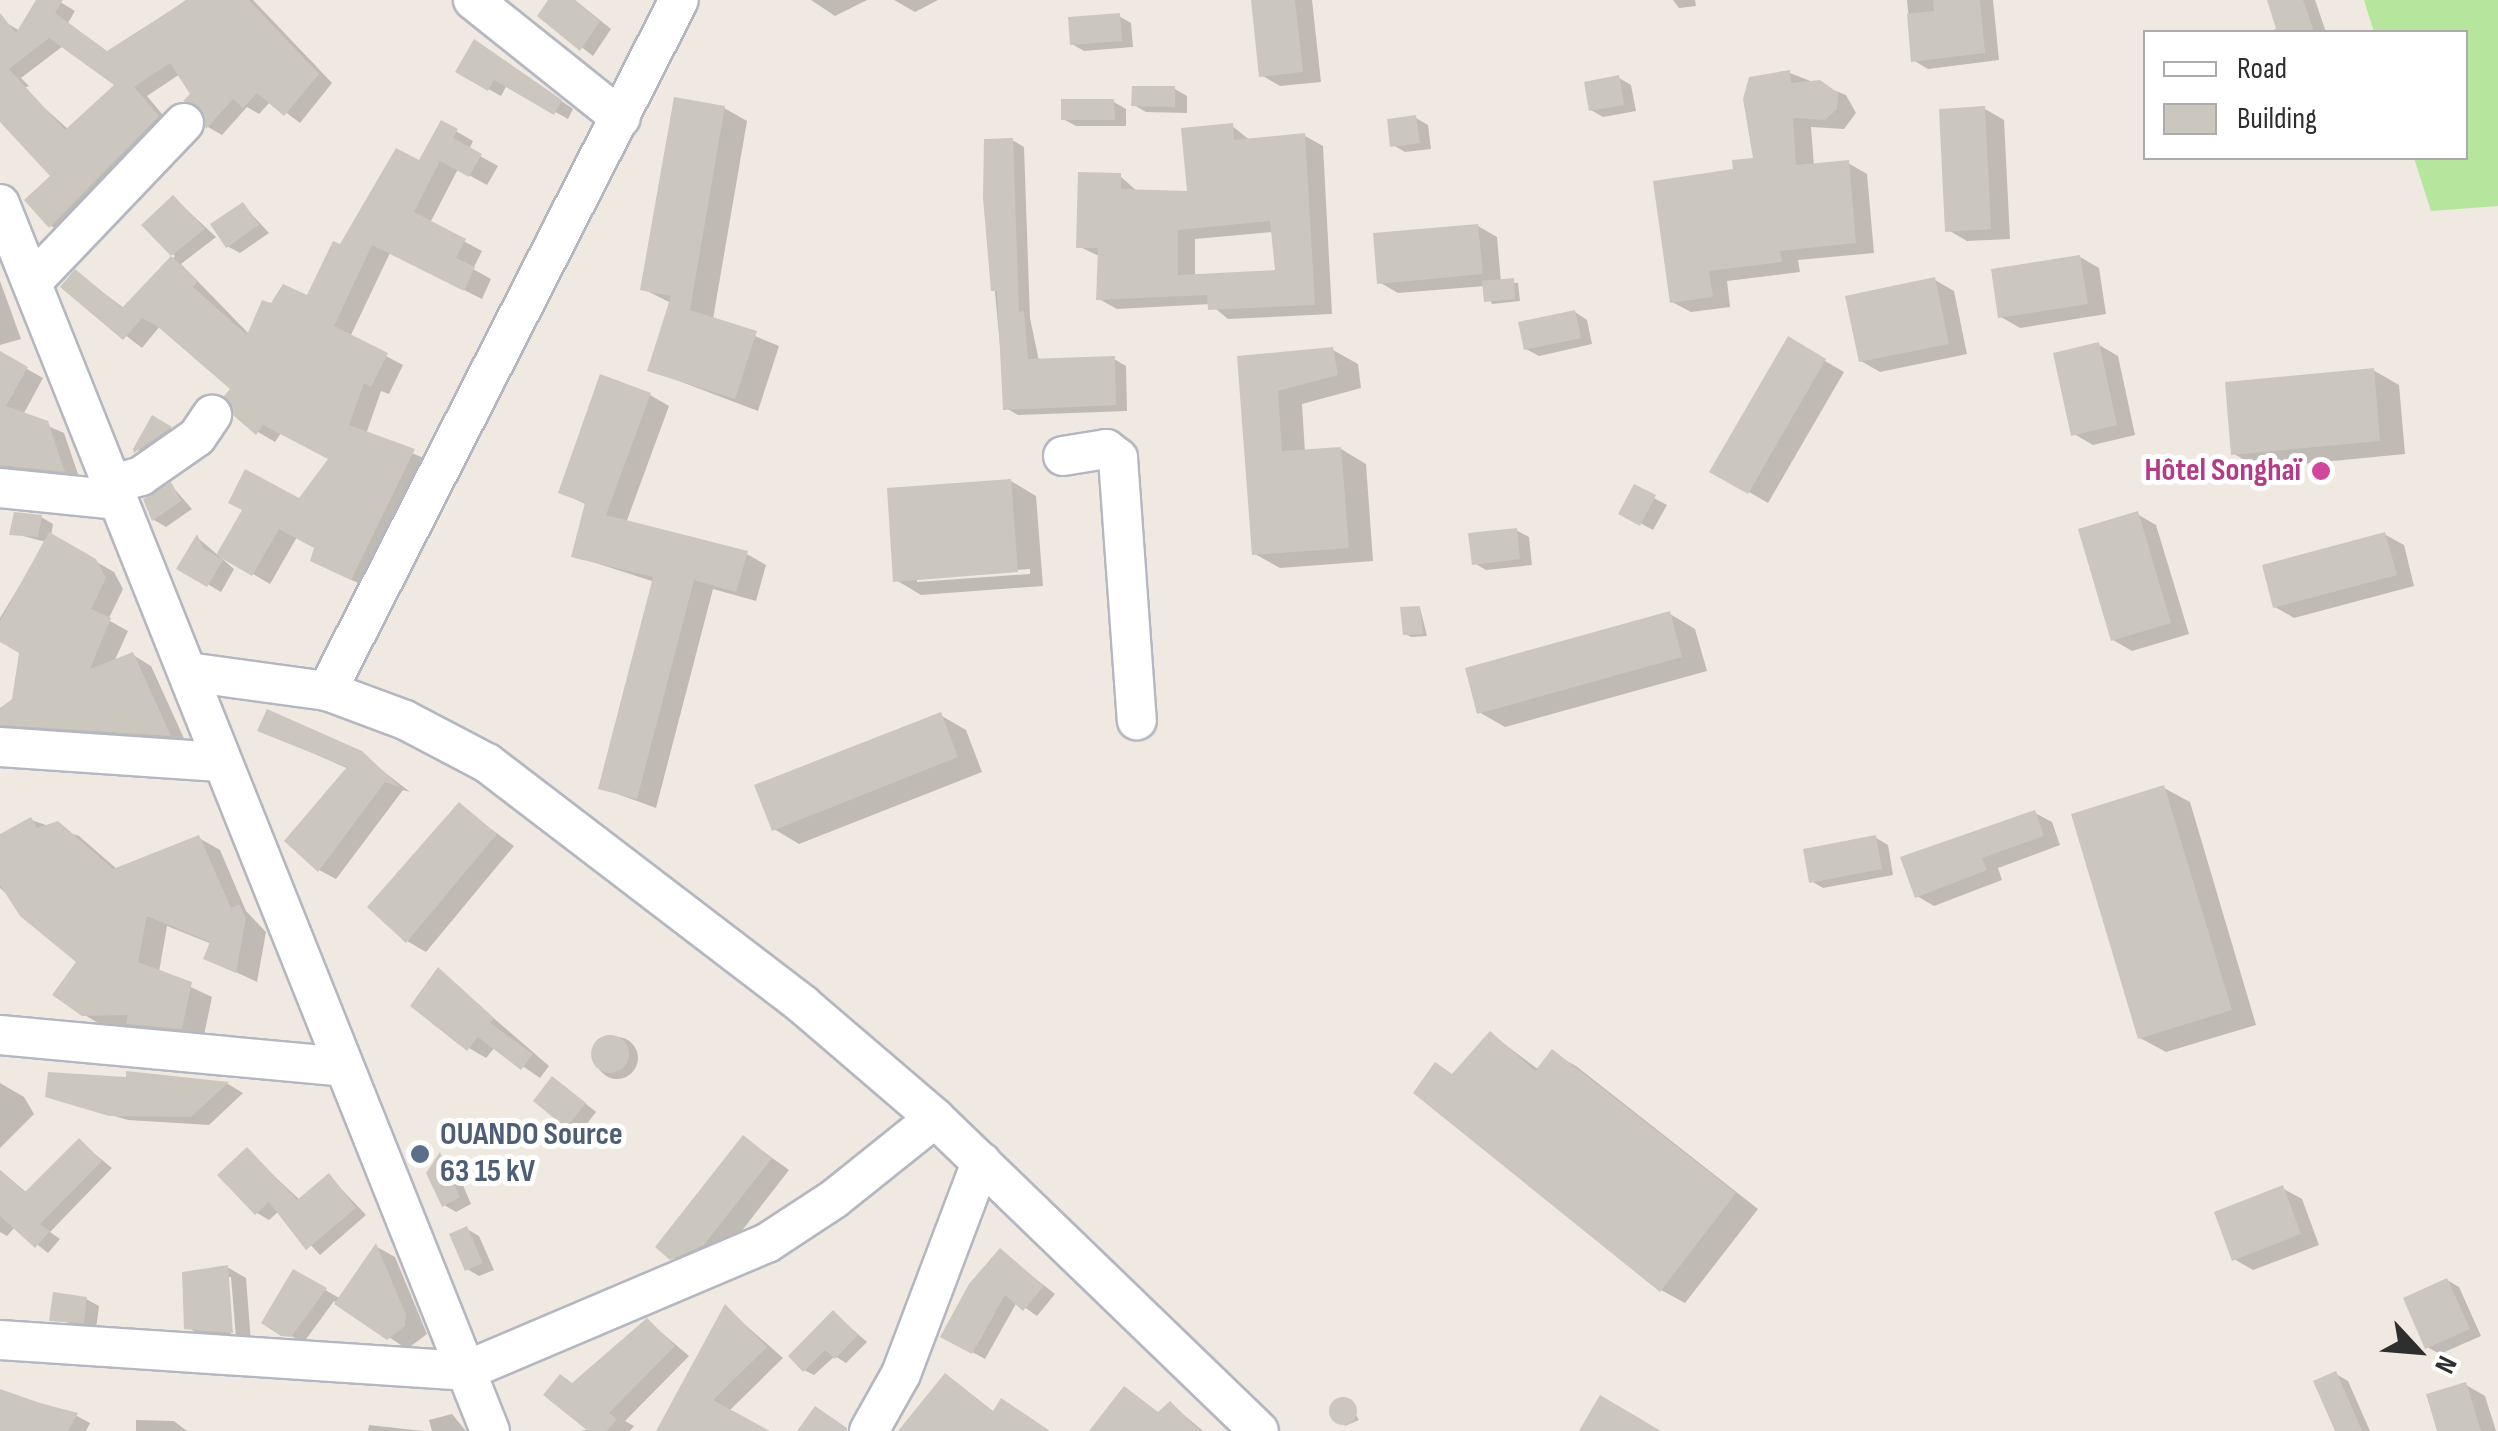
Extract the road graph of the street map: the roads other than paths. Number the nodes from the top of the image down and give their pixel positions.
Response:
1 (473, 0) edge
2 (679, 0) edge
3 (622, 118) junction
4 (184, 122) dead end
5 (1, 207) edge
6 (32, 282) junction
7 (212, 415) dead end
8 (1063, 456) dead end
9 (0, 488) edge
10 (115, 492) junction
11 (188, 672) junction
12 (327, 691) junction
13 (1138, 720) dead end
14 (0, 747) edge
15 (219, 762) junction
16 (0, 1035) edge
17 (342, 1067) junction
18 (935, 1118) junction
19 (982, 1162) junction
20 (0, 1340) edge
21 (465, 1371) junction
22 (490, 1431) edge
23 (869, 1431) edge
24 (1258, 1431) edge

1 - 3 street
2 - 3 street
3 - 12 street
4 - 6 street
5 - 6 street
6 - 10 street
7 - 10 street
8 - 13 street
9 - 10 street
10 - 11 street
11 - 12 street
11 - 15 street
12 - 18 street
14 - 15 street
15 - 17 street
16 - 17 street
17 - 21 street
18 - 19 street
18 - 21 street
19 - 23 street
19 - 24 street
20 - 21 street
21 - 22 street

